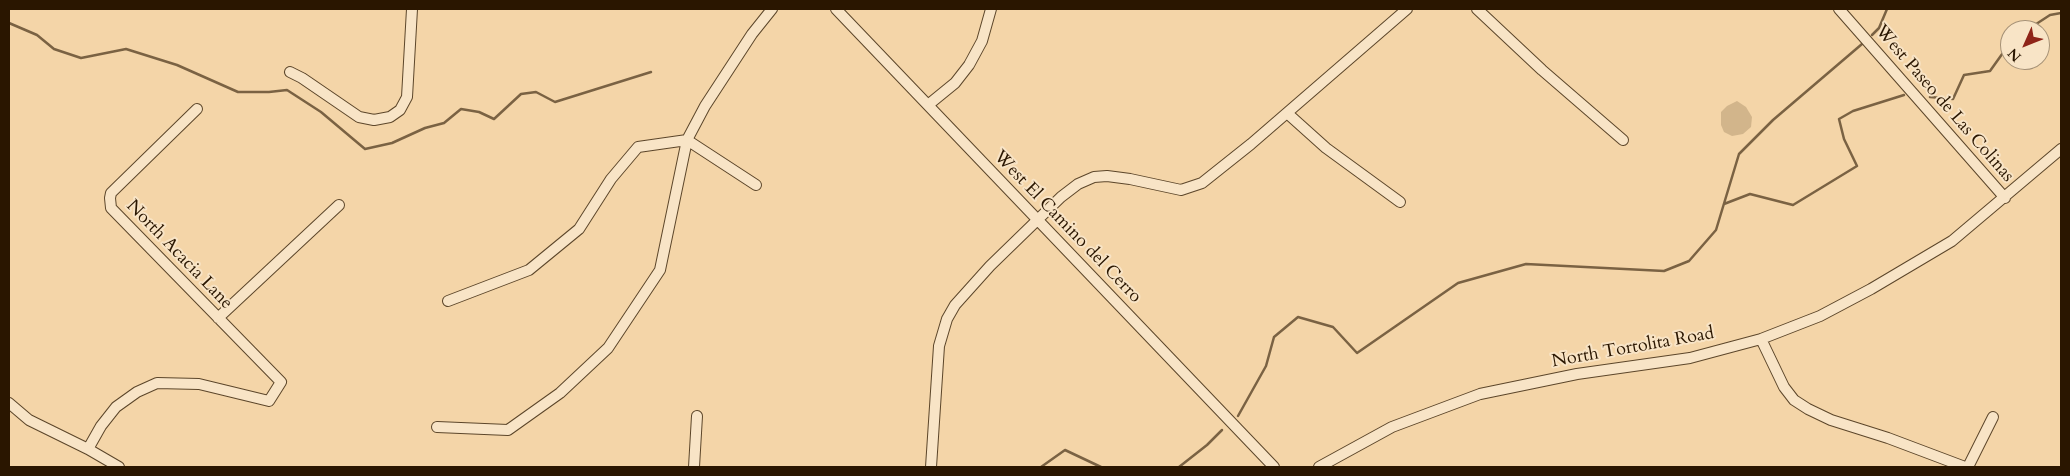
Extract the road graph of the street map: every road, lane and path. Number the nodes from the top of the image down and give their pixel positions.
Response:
1 (412, 9) edge
2 (772, 9) edge
3 (836, 9) edge
4 (991, 9) edge
5 (1407, 9) edge
6 (1477, 9) edge
7 (1839, 9) edge
8 (290, 72) dead end
9 (928, 105) junction
10 (197, 109) dead end
11 (1287, 113) junction
12 (687, 140) junction
13 (1623, 140) dead end
14 (2061, 149) edge
15 (756, 185) dead end
16 (2005, 198) junction
17 (1400, 202) dead end
18 (339, 205) dead end
19 (1038, 220) junction
20 (448, 301) dead end
21 (218, 318) junction
22 (1761, 339) junction
23 (9, 403) edge
24 (697, 416) dead end
25 (1993, 417) dead end
26 (437, 427) dead end
27 (88, 449) junction
28 (119, 467) edge
29 (694, 467) edge
30 (931, 467) edge
31 (1274, 467) edge
32 (1319, 467) edge
33 (1966, 467) edge

1 - 8 street
2 - 12 street
3 - 9 street, West El Camino del Cerro
4 - 9 street
5 - 11 street
6 - 13 street
7 - 16 street, West Paseo de Las Colinas
9 - 19 street, West El Camino del Cerro
10 - 21 street, North Acacia Lane
11 - 17 street
11 - 19 street
12 - 15 street
12 - 20 street
12 - 26 street
14 - 16 street, North Tortolita Road
16 - 22 street, North Tortolita Road
18 - 21 street
19 - 30 street
19 - 31 street, West El Camino del Cerro
21 - 27 street, North Acacia Lane
22 - 32 street, North Tortolita Road
22 - 33 street
23 - 27 street
24 - 29 street
25 - 33 street
27 - 28 street

